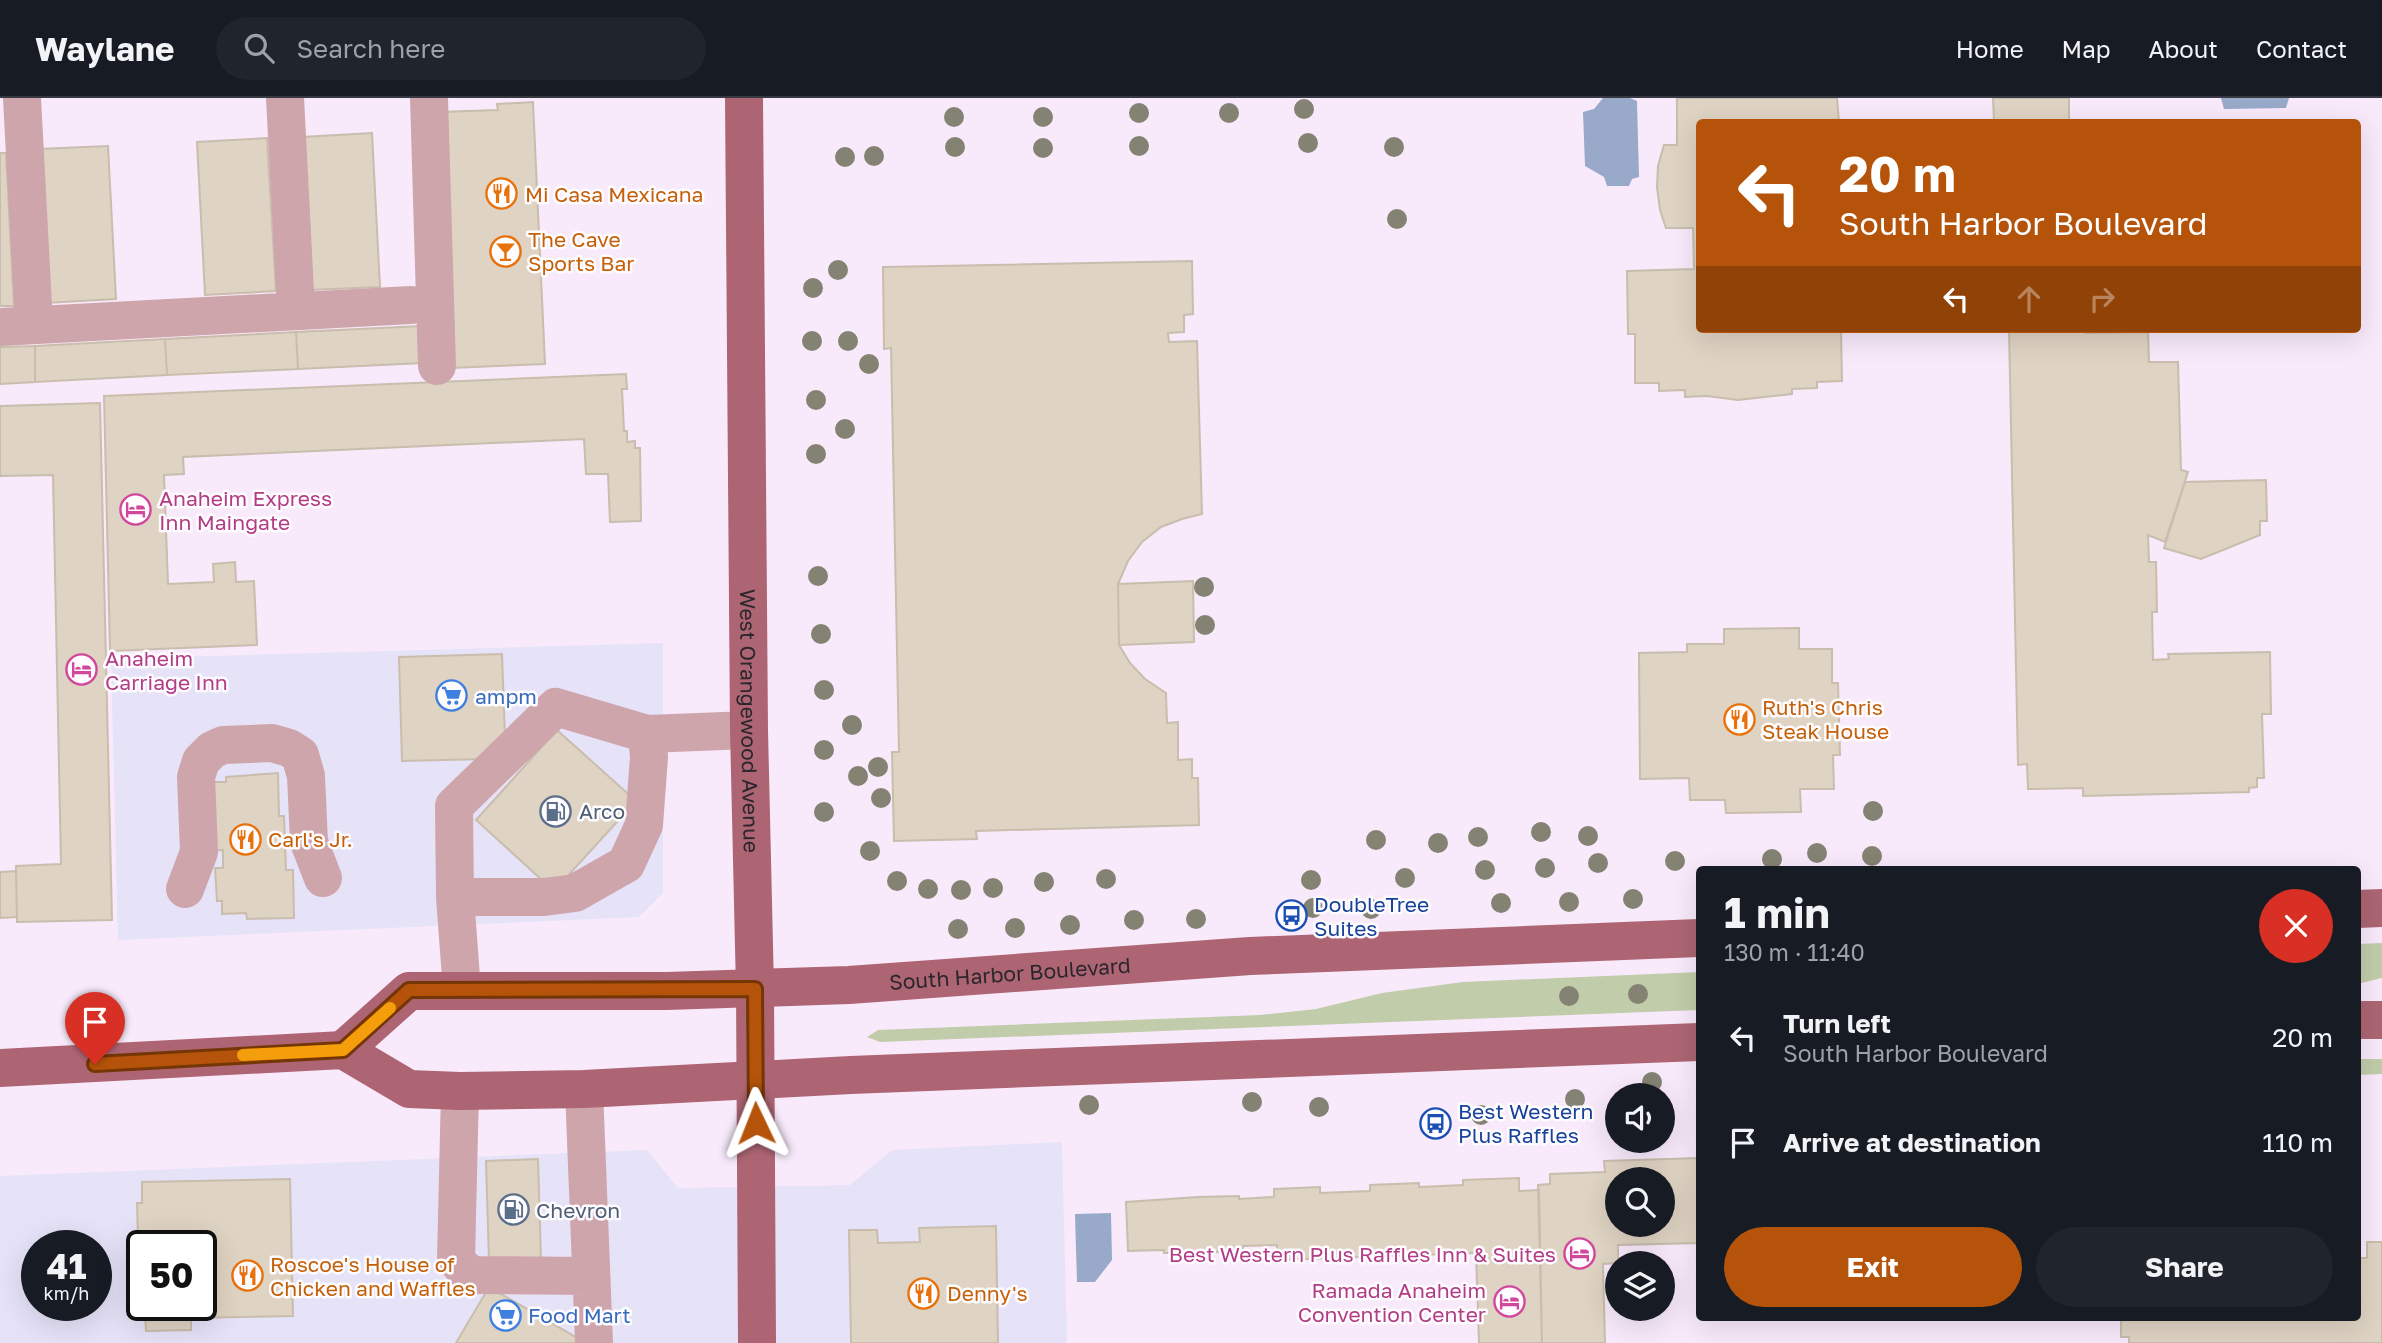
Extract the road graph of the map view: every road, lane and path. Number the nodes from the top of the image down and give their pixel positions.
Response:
1 (22, 98) edge
2 (285, 98) edge
3 (429, 98) edge
4 (744, 98) edge
5 (411, 305) dead end
6 (296, 311) junction
7 (17, 326) edge
8 (437, 366) dead end
9 (750, 730) junction
10 (647, 734) junction
11 (323, 878) dead end
12 (185, 889) dead end
13 (455, 897) junction
14 (2382, 908) edge
15 (2361, 909) edge
16 (1696, 937) edge
17 (755, 989) junction
18 (462, 991) junction
19 (2361, 1020) edge
20 (2382, 1020) edge
21 (1696, 1042) edge
22 (343, 1050) junction
23 (0, 1068) edge
24 (755, 1082) junction
25 (584, 1089) junction
26 (460, 1091) junction
27 (591, 1276) junction
28 (594, 1343) edge
29 (757, 1343) edge

1 - 7 lane
2 - 6 lane
3 - 8 lane
4 - 9 main road, West Orangewood Avenue
5 - 6 lane
6 - 7 lane
9 - 10 lane
9 - 17 main road, West Orangewood Avenue
10 - 13 lane
10 - 13 lane
11 - 12 lane
13 - 18 lane
14 - 15 main road
16 - 17 main road, South Harbor Boulevard
17 - 18 main road, South Harbor Boulevard
17 - 24 main road, West Orangewood Avenue
18 - 22 main road, South Harbor Boulevard
19 - 20 main road
21 - 24 main road
22 - 23 main road
22 - 26 main road
24 - 25 main road
24 - 29 main road, West Orangewood Avenue
25 - 26 main road
25 - 27 lane
26 - 27 lane
27 - 28 lane

